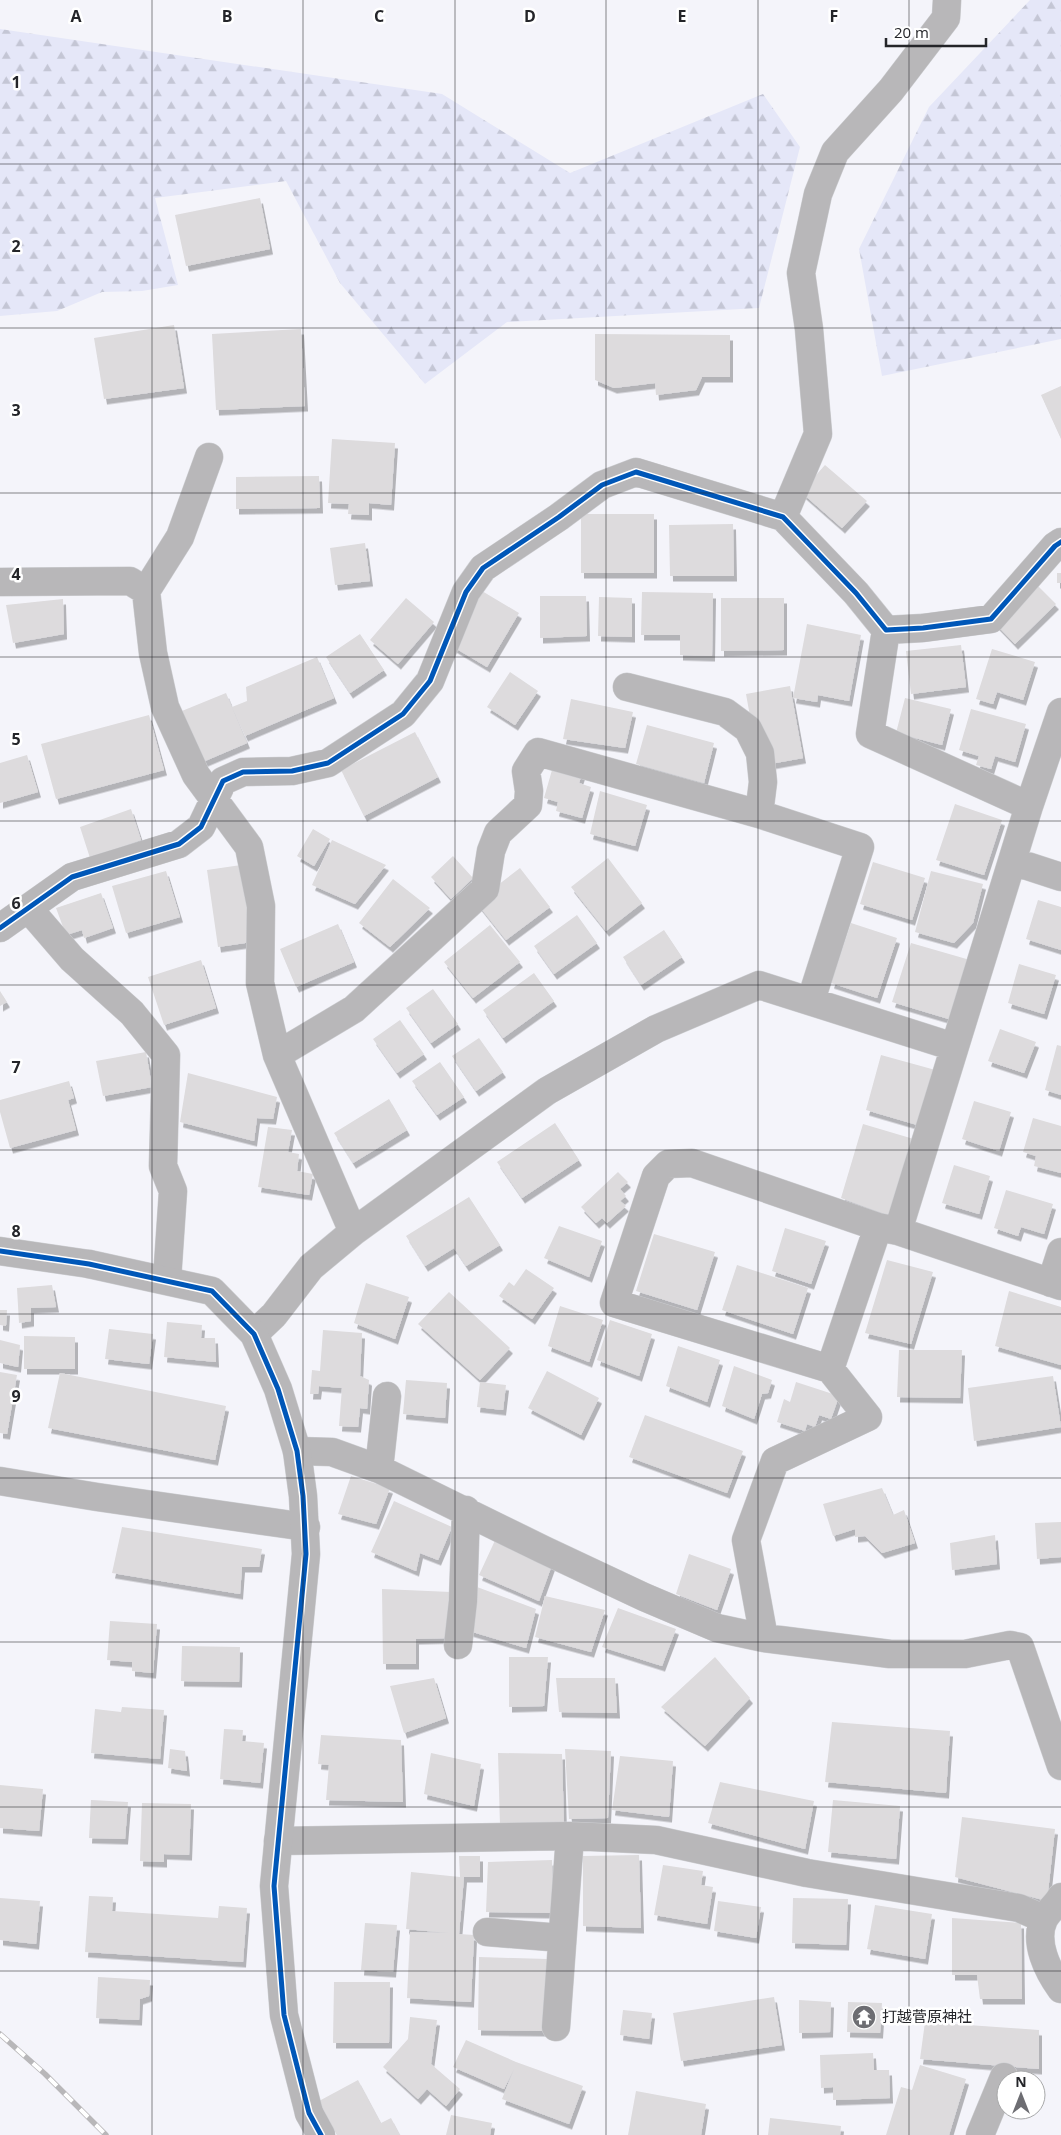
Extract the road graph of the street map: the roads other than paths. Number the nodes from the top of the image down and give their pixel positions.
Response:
1 (947, 0) edge
2 (210, 457) dead end
3 (783, 517) junction
4 (1061, 542) edge
5 (0, 582) edge
6 (146, 591) junction
7 (886, 630) junction
8 (627, 687) dead end
9 (1061, 712) edge
10 (214, 798) junction
11 (1029, 806) junction
12 (759, 814) junction
13 (1012, 861) junction
14 (1061, 877) edge
15 (28, 908) junction
16 (0, 928) edge
17 (811, 1000) junction
18 (954, 1047) junction
19 (277, 1055) junction
20 (888, 1229) junction
21 (353, 1232) junction
22 (0, 1251) edge
23 (1061, 1252) edge
24 (167, 1280) junction
25 (1056, 1285) edge
26 (254, 1334) junction
27 (830, 1369) junction
28 (387, 1396) dead end
29 (297, 1451) junction
30 (379, 1468) junction
31 (0, 1480) edge
32 (466, 1510) junction
33 (306, 1527) junction
34 (764, 1638) junction
35 (458, 1645) dead end
36 (1061, 1766) edge
37 (570, 1836) junction
38 (278, 1841) junction
39 (1061, 1897) edge
40 (1044, 1919) junction
41 (487, 1932) dead end
42 (562, 1938) junction
43 (1061, 1989) edge
44 (556, 2026) dead end
45 (996, 2096) edge
46 (315, 2124) edge
47 (980, 2135) edge

1 - 3 street
2 - 6 street
3 - 7 street
3 - 10 street
4 - 7 street
5 - 6 street
6 - 10 street
7 - 11 street
8 - 12 street
9 - 11 street
10 - 15 street
10 - 19 street
11 - 13 street
12 - 17 street
12 - 19 street
13 - 14 street
13 - 18 street
15 - 16 street
15 - 24 street
17 - 18 street
17 - 21 street
18 - 20 street
19 - 21 street
20 - 25 street
20 - 27 street
20 - 27 street
21 - 26 street
22 - 24 street
23 - 25 street
24 - 26 street
26 - 29 street
27 - 34 street
28 - 30 street
29 - 30 street
29 - 33 street
30 - 32 street
31 - 33 street
32 - 34 street
32 - 35 street
33 - 38 street
34 - 36 street
37 - 38 street
37 - 40 street
37 - 42 street
38 - 46 street
39 - 40 street
40 - 43 street
41 - 42 street
42 - 44 street
45 - 47 street

